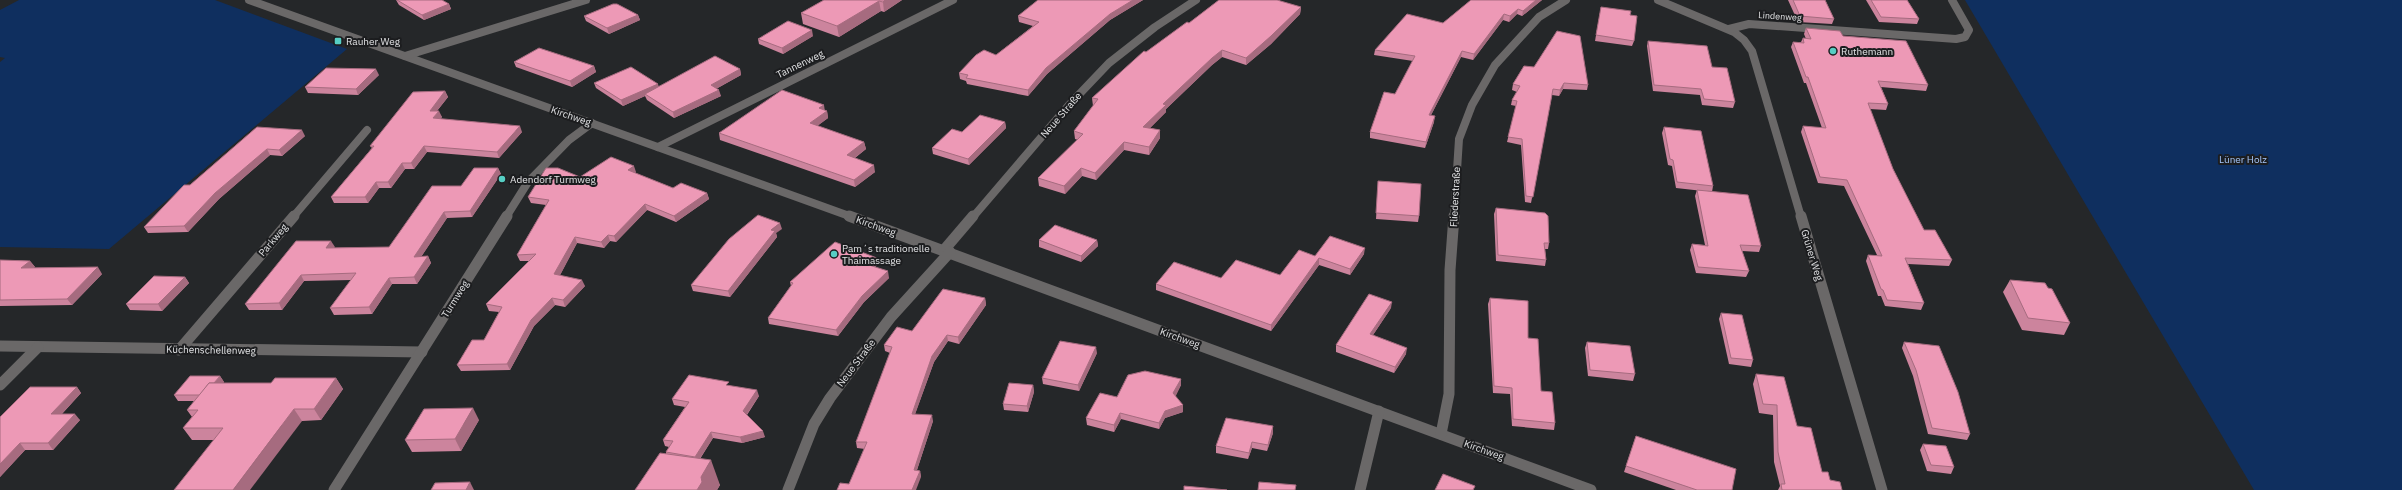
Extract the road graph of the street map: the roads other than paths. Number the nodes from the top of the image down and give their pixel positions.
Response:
1 (586, 0) edge
2 (953, 0) edge
3 (1196, 0) edge
4 (1566, 0) edge
5 (1658, 0) edge
6 (1952, 0) edge
7 (257, 1) edge
8 (1729, 29) junction
9 (405, 56) junction
10 (592, 123) junction
11 (367, 130) dead end
12 (658, 147) junction
13 (947, 251) junction
14 (0, 346) edge
15 (38, 347) junction
16 (179, 350) junction
17 (422, 352) junction
18 (0, 385) edge
19 (1379, 412) junction
20 (1441, 434) junction
21 (334, 490) edge
22 (788, 490) edge
23 (1360, 490) edge
24 (1591, 490) edge
25 (1882, 490) edge

1 - 9 street
2 - 12 street, Tannenweg
3 - 13 street, Neue Straße
4 - 20 street, Fliederstraße
5 - 8 street
6 - 8 street, Lindenweg
7 - 9 street, Kirchweg
8 - 25 street, Grüner Weg
9 - 10 street, Kirchweg
10 - 12 street, Kirchweg
10 - 17 street, Turmweg
11 - 16 street, Parkweg
12 - 13 street, Kirchweg
13 - 19 street, Kirchweg
13 - 22 street, Neue Straße
14 - 15 street, Küchenschellenweg
15 - 16 street, Küchenschellenweg
15 - 18 street
16 - 17 street, Küchenschellenweg
17 - 21 street, Turmweg
19 - 20 street, Kirchweg
19 - 23 street
20 - 24 street, Kirchweg

